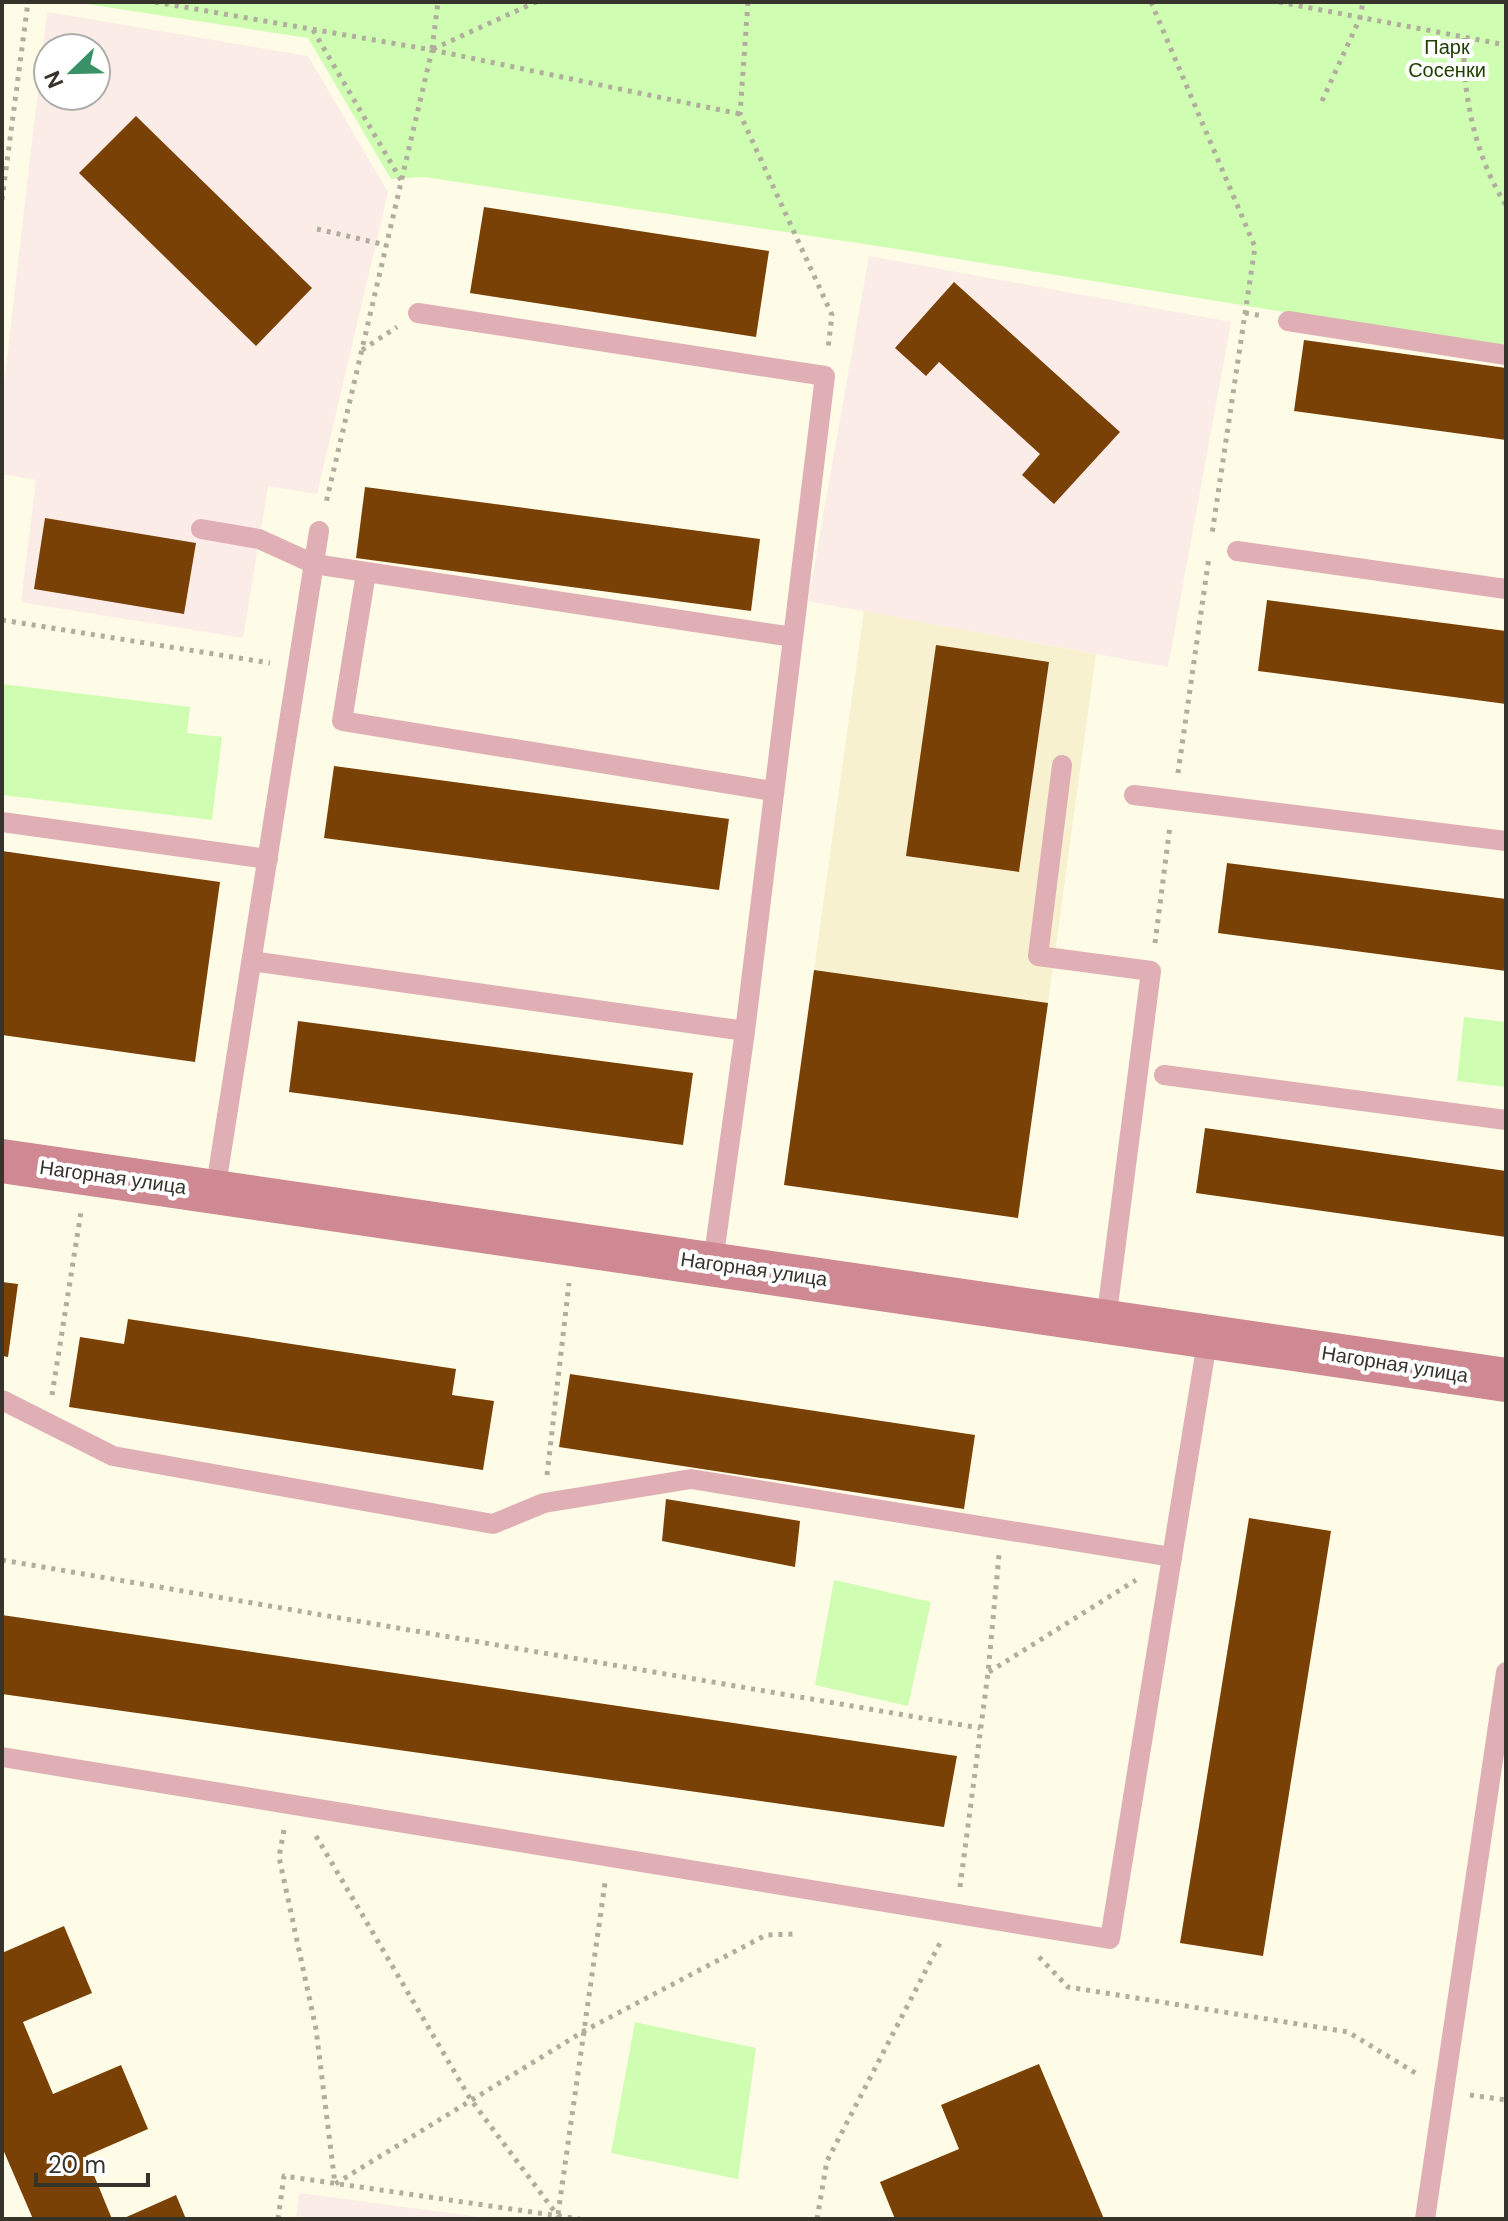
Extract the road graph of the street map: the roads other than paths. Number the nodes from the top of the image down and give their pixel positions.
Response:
1 (418, 313) road end
2 (1288, 321) dead end
3 (1506, 355) edge
4 (201, 529) dead end
5 (319, 531) road end
6 (1237, 551) dead end
7 (314, 564) junction
8 (366, 573) junction
9 (1506, 589) edge
10 (793, 637) junction
11 (1062, 765) dead end
12 (773, 791) junction
13 (1134, 795) dead end
14 (2, 822) edge
15 (1506, 841) edge
16 (268, 859) junction
17 (252, 961) junction
18 (745, 1031) junction
19 (1164, 1075) dead end
20 (1506, 1120) edge
21 (2, 1161) edge
22 (215, 1192) junction
23 (713, 1262) junction
24 (1106, 1321) junction
25 (1208, 1336) junction
26 (1506, 1380) edge
27 (2, 1400) edge
28 (1172, 1557) junction
29 (1506, 1672) edge
30 (2, 1757) edge
31 (1425, 2219) edge

1 - 10 lane
2 - 3 lane
4 - 7 lane
5 - 7 lane
6 - 9 lane
7 - 8 lane
7 - 16 lane
8 - 10 lane
8 - 12 lane
10 - 12 lane
11 - 24 lane
12 - 18 lane
13 - 15 lane
14 - 16 lane
16 - 17 lane
17 - 18 lane
17 - 22 lane
18 - 23 lane
19 - 20 lane
21 - 22 street, Нагорная улица
22 - 23 street, Нагорная улица
23 - 24 street, Нагорная улица
24 - 25 street, Нагорная улица
25 - 26 street, Нагорная улица
25 - 28 lane
27 - 28 lane
28 - 30 lane
29 - 31 lane

